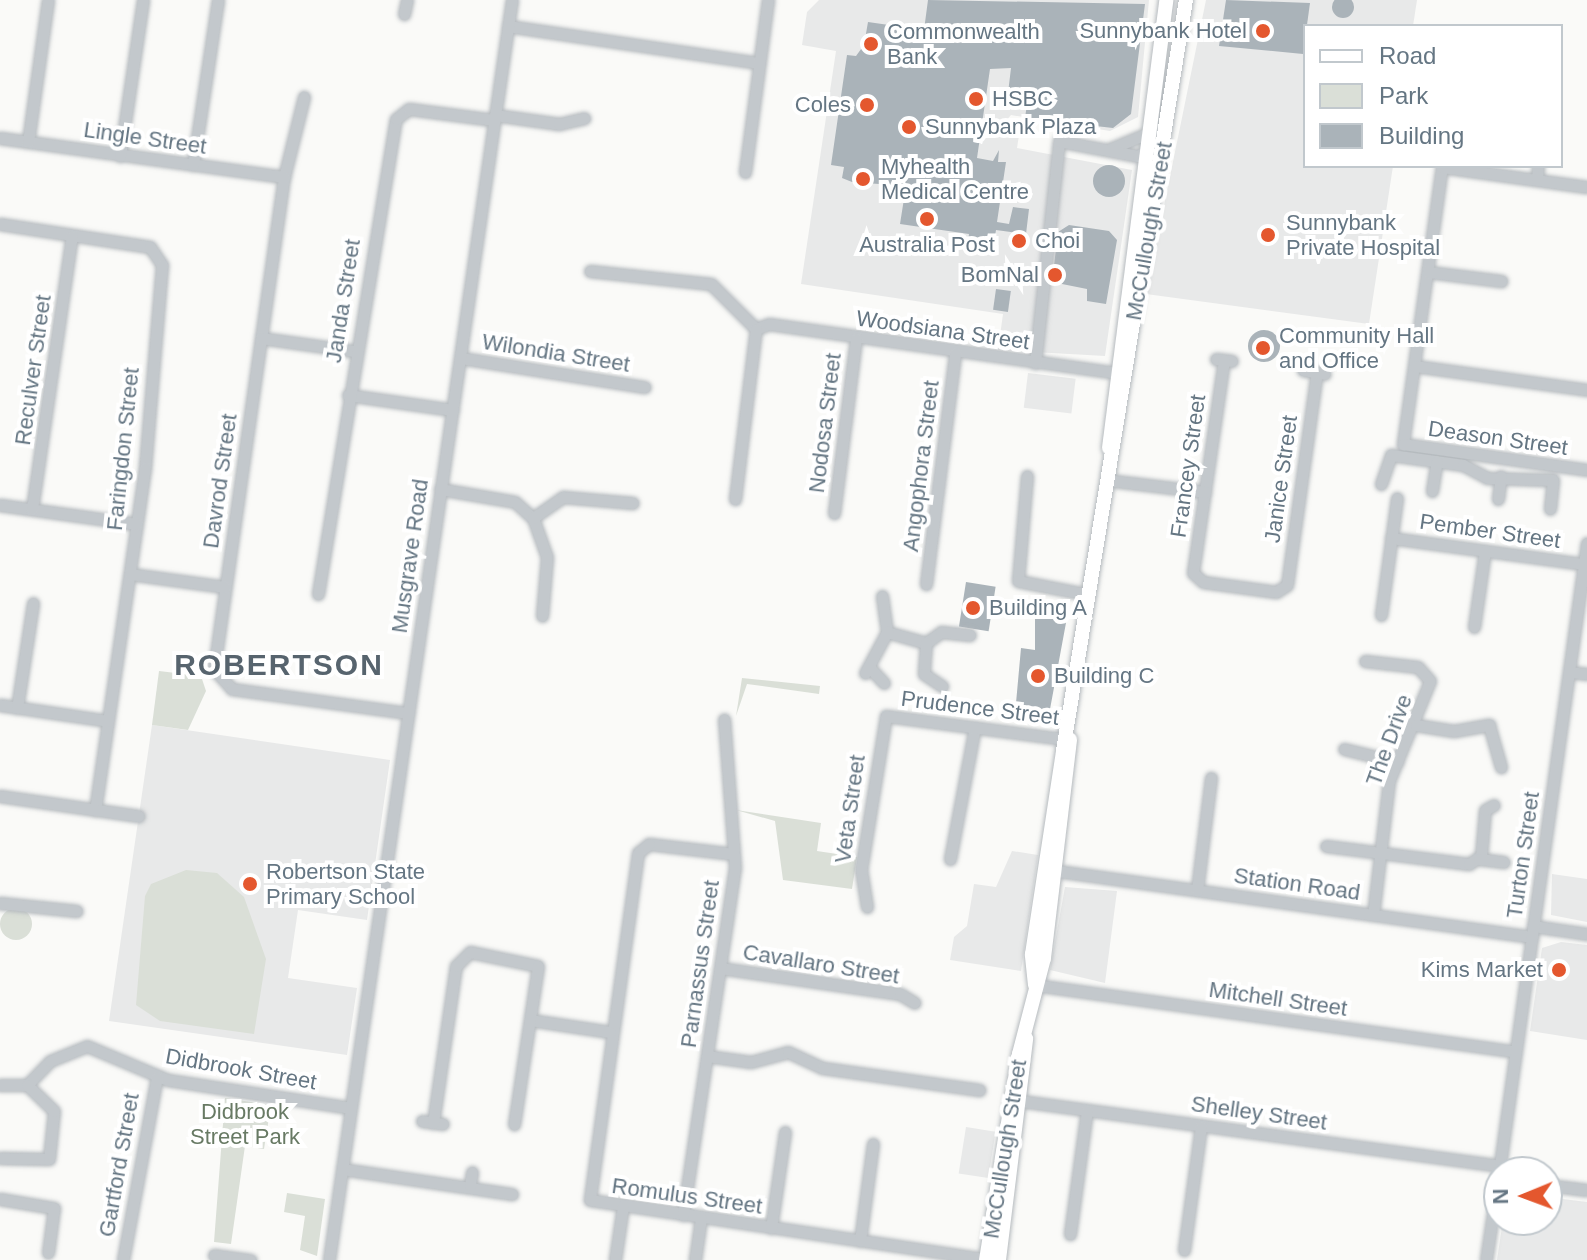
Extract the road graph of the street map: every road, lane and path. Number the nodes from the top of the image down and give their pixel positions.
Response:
1 (48, 0) edge
2 (143, 0) edge
3 (218, 0) edge
4 (407, 0) edge
5 (512, 0) edge
6 (768, 0) edge
7 (1186, 0) edge
8 (1164, 2) edge
9 (404, 14) dead end
10 (508, 26) junction
11 (759, 63) junction
12 (304, 97) dead end
13 (495, 118) junction
14 (584, 118) dead end
15 (1167, 120) junction
16 (1148, 133) junction
17 (0, 138) edge
18 (28, 142) junction
19 (1110, 149) junction
20 (1146, 153) junction
21 (120, 156) junction
22 (193, 165) junction
23 (1442, 168) edge
24 (1456, 168) edge
25 (1538, 168) edge
26 (745, 172) dead end
27 (284, 177) junction
28 (1537, 180) junction
29 (1587, 187) edge
30 (0, 224) edge
31 (72, 236) junction
32 (590, 271) dead end
33 (1428, 272) junction
34 (1501, 281) dead end
35 (756, 329) junction
36 (261, 338) junction
37 (856, 338) junction
38 (354, 351) junction
39 (955, 353) junction
40 (461, 358) junction
41 (1224, 360) dead end
42 (1035, 363) junction
43 (1415, 366) junction
44 (1303, 370) dead end
45 (1121, 374) junction
46 (645, 387) dead end
47 (1587, 390) edge
48 (348, 395) junction
49 (453, 410) junction
50 (1437, 461) junction
51 (1587, 470) edge
52 (1027, 476) dead end
53 (1501, 476) junction
54 (1106, 480) junction
55 (1381, 484) dead end
56 (440, 489) junction
57 (1432, 491) dead end
58 (1205, 492) junction
59 (1397, 498) dead end
60 (735, 499) dead end
61 (1498, 499) dead end
62 (633, 503) dead end
63 (0, 505) edge
64 (32, 509) junction
65 (1550, 509) dead end
66 (834, 513) dead end
67 (533, 518) junction
68 (137, 524) junction
69 (1391, 538) junction
70 (1587, 543) edge
71 (1485, 551) junction
72 (1584, 564) junction
73 (130, 574) junction
74 (1196, 578) joint
75 (926, 584) dead end
76 (225, 587) junction
77 (318, 594) dead end
78 (1090, 595) junction
79 (882, 596) dead end
80 (33, 603) dead end
81 (1381, 615) dead end
82 (542, 616) dead end
83 (1474, 627) dead end
84 (887, 632) junction
85 (970, 635) dead end
86 (926, 643) junction
87 (1365, 661) dead end
88 (1569, 672) junction
89 (1587, 674) edge
90 (884, 683) dead end
91 (942, 686) dead end
92 (0, 705) edge
93 (17, 708) junction
94 (408, 713) junction
95 (886, 716) joint
96 (724, 719) dead end
97 (108, 721) junction
98 (1416, 725) junction
99 (975, 727) junction
100 (1070, 740) junction
101 (1344, 749) dead end
102 (1397, 762) junction
103 (1501, 767) dead end
104 (1211, 778) dead end
105 (0, 796) edge
106 (1494, 805) dead end
107 (95, 810) junction
108 (139, 816) dead end
109 (1326, 846) dead end
110 (1381, 853) junction
111 (734, 854) junction
112 (950, 859) dead end
113 (1479, 859) junction
114 (1504, 862) dead end
115 (1051, 870) junction
116 (1197, 890) junction
117 (0, 903) edge
118 (867, 907) dead end
119 (77, 911) dead end
120 (1373, 915) junction
121 (1533, 932) junction
122 (1587, 934) edge
123 (720, 968) junction
124 (1035, 985) junction
125 (915, 1003) dead end
126 (530, 1020) junction
127 (610, 1032) junction
128 (1515, 1052) junction
129 (707, 1056) junction
130 (157, 1077) junction
131 (0, 1085) edge
132 (27, 1085) junction
133 (979, 1090) dead end
134 (1017, 1101) junction
135 (351, 1108) junction
136 (1087, 1110) junction
137 (433, 1123) dead end
138 (514, 1124) dead end
139 (1201, 1126) junction
140 (785, 1132) dead end
141 (873, 1144) dead end
142 (1501, 1156) edge
143 (0, 1158) edge
144 (342, 1169) junction
145 (1483, 1170) edge
146 (472, 1172) dead end
147 (470, 1185) junction
148 (1563, 1187) edge
149 (1587, 1190) edge
150 (512, 1194) dead end
151 (0, 1199) edge
152 (623, 1206) junction
153 (683, 1215) junction
154 (701, 1218) junction
155 (771, 1228) junction
156 (1070, 1234) dead end
157 (1490, 1236) edge
158 (860, 1241) junction
159 (1184, 1250) dead end
160 (48, 1253) dead end
161 (214, 1255) dead end
162 (123, 1260) edge
163 (251, 1260) edge
164 (329, 1260) edge
165 (615, 1260) edge
166 (695, 1260) edge
167 (986, 1260) edge
168 (996, 1260) edge
169 (1486, 1260) edge

1 - 18 street
2 - 21 street
3 - 22 street
4 - 9 street
5 - 10 street, Musgrave Road
6 - 11 street
7 - 15 main road, McCullough Street
8 - 16 main road, McCullough Street
10 - 11 street
10 - 13 street, Musgrave Road
11 - 26 street
12 - 27 street, Davrod Street
13 - 14 street
13 - 38 street, Janda Street
13 - 40 street, Musgrave Road
15 - 20 street
15 - 45 main road, McCullough Street
16 - 19 street
16 - 20 main road, McCullough Street
17 - 18 street, Lingle Street
18 - 21 street, Lingle Street
19 - 20 street
19 - 42 street
20 - 45 main road, McCullough Street
21 - 22 street, Lingle Street
22 - 27 street, Lingle Street
23 - 33 street
24 - 28 street
25 - 28 street
27 - 36 street, Davrod Street
28 - 29 street
30 - 31 street, Faringdon Street
31 - 64 street, Reculver Street
31 - 68 street, Faringdon Street
32 - 35 street
33 - 34 street
33 - 43 street
35 - 37 street, Woodsiana Street
35 - 60 street
36 - 38 street
36 - 76 street, Davrod Street
37 - 39 street, Woodsiana Street
37 - 66 street, Nodosa Street
38 - 48 street, Janda Street
39 - 42 street, Woodsiana Street
39 - 75 street, Angophora Street
40 - 46 street, Wilondia Street
40 - 49 street, Musgrave Road
41 - 58 street, Francey Street
42 - 45 street, Woodsiana Street
43 - 47 street
43 - 51 street, Deason Street
44 - 74 street, Janice Street
45 - 54 main road, McCullough Street
48 - 49 street
48 - 77 street, Janda Street
49 - 56 street, Musgrave Road
50 - 53 street
50 - 55 street
50 - 57 street
52 - 78 street
53 - 61 street
53 - 65 street
54 - 58 street
54 - 78 main road, McCullough Street
56 - 67 street
56 - 94 street, Musgrave Road
58 - 74 street, Francey Street
59 - 69 street
62 - 67 street
63 - 64 street
64 - 68 street
67 - 82 street
68 - 73 street, Faringdon Street
69 - 71 street, Pember Street
69 - 81 street
70 - 72 street, Turton Street
71 - 72 street, Pember Street
71 - 83 street
72 - 88 street, Turton Street
73 - 76 street
73 - 97 street, Faringdon Street
76 - 94 street, Davrod Street
78 - 100 main road, McCullough Street
79 - 84 street
80 - 93 street
84 - 86 street
84 - 90 street
85 - 86 street
86 - 91 street
87 - 98 street, The Drive
88 - 89 street
88 - 121 street, Turton Street
92 - 93 street
93 - 97 street
94 - 135 street, Musgrave Road
95 - 99 street, Prudence Street
95 - 118 street, Veta Street
96 - 111 street, Parnassus Street
97 - 107 street, Faringdon Street
98 - 102 street, The Drive
98 - 103 street
99 - 100 street, Prudence Street
99 - 112 street
100 - 115 main road, McCullough Street
101 - 102 street
102 - 110 street, The Drive
104 - 116 street
105 - 107 street
106 - 113 street
107 - 108 street
109 - 110 street
110 - 113 street
110 - 120 street, The Drive
111 - 123 street, Parnassus Street
111 - 127 street, Romulus Street
113 - 114 street
115 - 116 street, Station Road
115 - 124 main road, McCullough Street
116 - 120 street, Station Road
117 - 119 street
120 - 121 street, Station Road
121 - 122 street, Station Road
121 - 128 street, Turton Street
123 - 125 street, Cavallaro Street
123 - 129 street, Parnassus Street
124 - 128 street, Mitchell Street
124 - 134 main road, McCullough Street
126 - 127 street
126 - 137 street
126 - 138 street
127 - 152 street, Romulus Street
128 - 142 street, Turton Street
129 - 133 street
129 - 153 street, Parnassus Street
130 - 132 street, Didbrook Street
130 - 135 street, Didbrook Street
130 - 162 street, Gartford Street
131 - 132 street
132 - 143 street
134 - 136 street, Shelley Street
134 - 167 main road, McCullough Street
134 - 168 main road, McCullough Street
135 - 144 street, Musgrave Road
136 - 139 street, Shelley Street
136 - 156 street
139 - 145 street, Shelley Street
139 - 159 street
140 - 155 street
141 - 158 street
144 - 147 street
144 - 164 street, Musgrave Road
146 - 147 street
147 - 150 street
148 - 149 street
151 - 160 street
152 - 153 street, Romulus Street
152 - 165 street
153 - 154 street, Romulus Street
154 - 155 street, Romulus Street
154 - 166 street
155 - 158 street, Romulus Street
157 - 169 street, Turton Street
158 - 167 street, Romulus Street
161 - 163 street
167 - 168 street, Romulus Street

